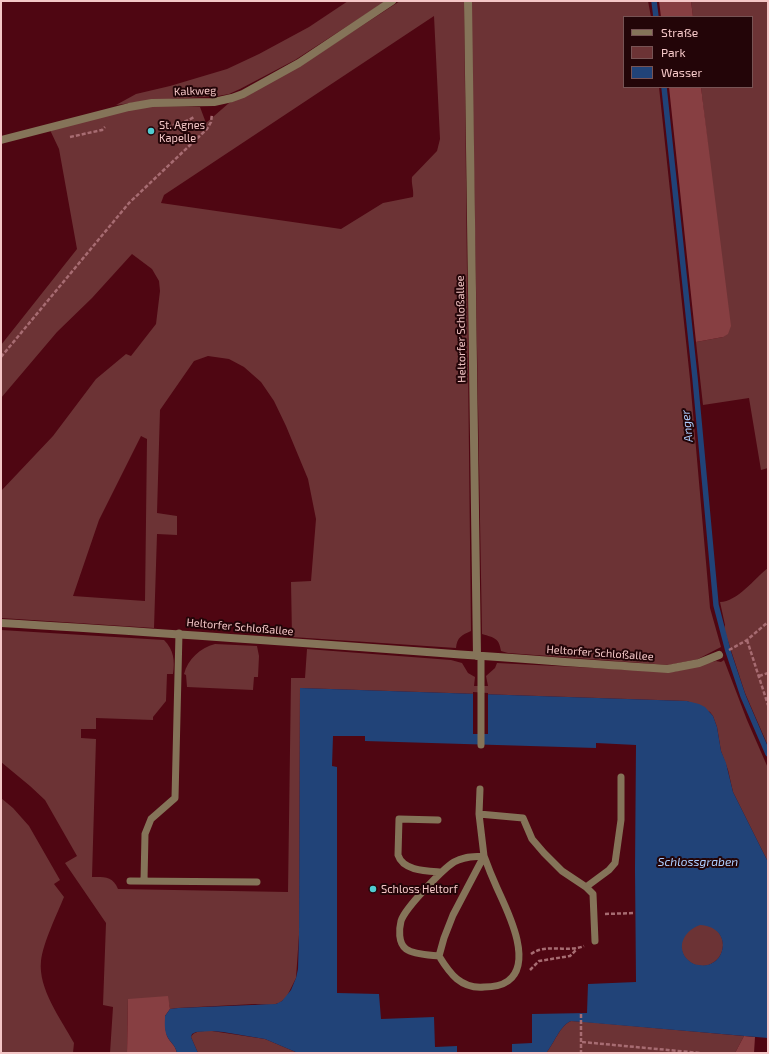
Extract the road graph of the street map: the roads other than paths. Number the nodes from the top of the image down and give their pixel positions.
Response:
1 (392, 1) edge
2 (468, 1) edge
3 (1, 140) edge
4 (1, 623) edge
5 (179, 633) junction
6 (719, 655) dead end
7 (479, 656) junction
8 (481, 745) dead end
9 (621, 777) dead end
10 (480, 789) dead end
11 (479, 814) junction
12 (438, 820) dead end
13 (484, 856) junction
14 (441, 872) junction
15 (144, 880) junction
16 (130, 881) dead end
17 (257, 882) dead end
18 (586, 886) junction
19 (596, 941) road end
20 (439, 956) junction

1 - 3 street, Kalkweg
2 - 7 street, Heltorfer Schloßallee
4 - 5 street, Heltorfer Schloßallee
5 - 7 street, Heltorfer Schloßallee
5 - 15 lane
6 - 7 street, Heltorfer Schloßallee
7 - 8 lane
9 - 18 lane
10 - 11 lane
11 - 13 lane
11 - 18 lane
12 - 14 lane
13 - 14 lane
13 - 20 lane
13 - 20 lane
14 - 20 lane
15 - 16 lane
15 - 17 lane
18 - 19 lane

